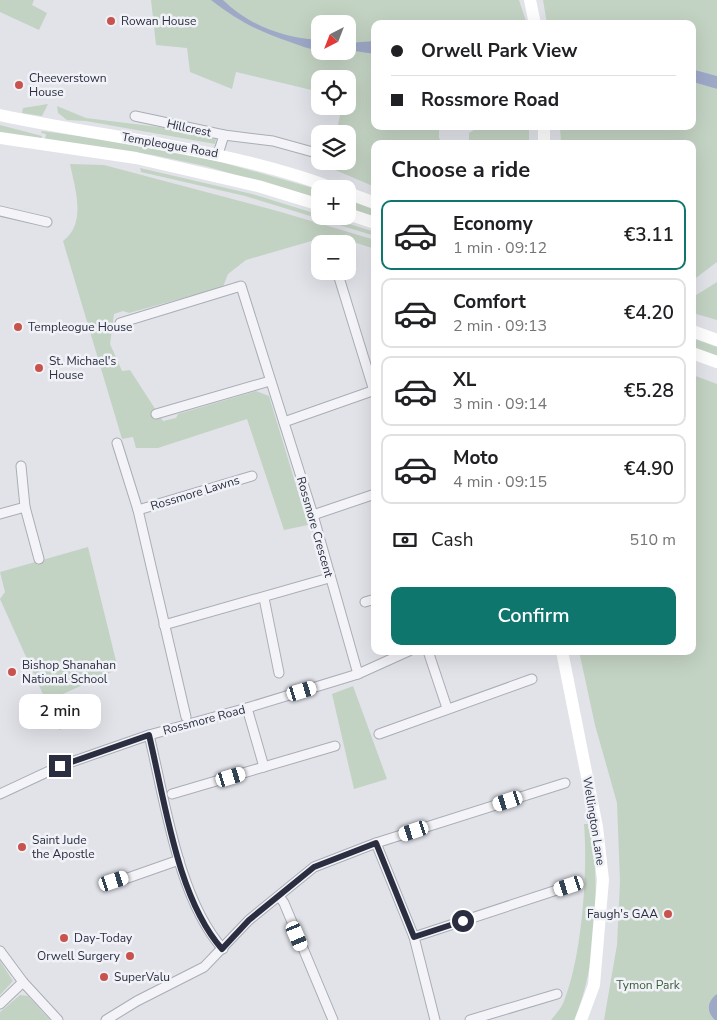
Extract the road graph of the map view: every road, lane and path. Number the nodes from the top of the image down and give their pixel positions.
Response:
1 (530, 0) edge
2 (534, 20) edge
3 (0, 115) edge
4 (135, 116) dead end
5 (224, 135) junction
6 (0, 138) edge
7 (311, 152) edge
8 (218, 154) junction
9 (311, 181) edge
10 (356, 196) edge
11 (311, 202) edge
12 (371, 202) edge
13 (0, 211) edge
14 (356, 217) edge
15 (47, 222) dead end
16 (371, 222) edge
17 (340, 280) edge
18 (120, 323) dead end
19 (696, 332) edge
20 (717, 340) edge
21 (696, 354) edge
22 (717, 362) edge
23 (371, 377) edge
24 (270, 381) junction
25 (371, 391) edge
26 (156, 414) dead end
27 (284, 422) junction
28 (117, 443) dead end
29 (21, 466) dead end
30 (252, 476) dead end
31 (371, 495) edge
32 (25, 507) junction
33 (138, 510) junction
34 (0, 514) edge
35 (313, 515) junction
36 (38, 559) dead end
37 (329, 578) junction
38 (264, 598) junction
39 (371, 600) edge
40 (365, 602) dead end
41 (164, 625) junction
42 (400, 655) edge
43 (429, 655) edge
44 (563, 655) edge
45 (279, 673) dead end
46 (358, 674) junction
47 (532, 679) dead end
48 (247, 708) junction
49 (447, 708) junction
50 (186, 717) dead end
51 (379, 734) dead end
52 (149, 735) junction
53 (335, 746) dead end
54 (264, 767) junction
55 (565, 783) dead end
56 (0, 794) edge
57 (172, 794) dead end
58 (376, 843) junction
59 (179, 860) junction
60 (105, 886) dead end
61 (569, 886) dead end
62 (279, 896) junction
63 (414, 937) junction
64 (222, 949) junction
65 (0, 951) edge
66 (23, 982) junction
67 (557, 994) dead end
68 (0, 1004) edge
69 (329, 1019) edge
70 (58, 1020) edge
71 (106, 1020) edge
72 (436, 1020) edge
73 (470, 1020) edge
74 (581, 1020) edge

1 - 2 main road
3 - 8 main road, Templeogue Road
4 - 5 street, Hillcrest
5 - 7 street
5 - 8 street, Hillcrest
6 - 11 main road, Templeogue Road
8 - 9 main road, Templeogue Road
10 - 12 main road
13 - 15 street
14 - 16 main road
17 - 23 street
18 - 24 street, Rossmore Crescent
19 - 20 main road
21 - 22 main road
24 - 26 street
24 - 27 street, Rossmore Crescent
25 - 27 street
27 - 35 street, Rossmore Crescent
28 - 33 street, Rossmore Lawns
29 - 32 street
30 - 33 street, Rossmore Lawns
31 - 35 street
32 - 34 street
32 - 36 street
33 - 41 street, Rossmore Lawns
35 - 37 street, Rossmore Crescent
37 - 38 street
37 - 46 street, Rossmore Crescent
38 - 41 street
38 - 45 street
39 - 40 street
41 - 50 street, Rossmore Lawns
42 - 46 street, Rossmore Road
43 - 49 street
44 - 74 main road, Wellington Lane
46 - 48 street, Rossmore Road
47 - 49 street
48 - 52 street, Rossmore Road
48 - 54 street
49 - 51 street
52 - 56 street, Rossmore Road
52 - 59 street
53 - 54 street
54 - 57 street
55 - 58 street
58 - 62 street
58 - 63 street
59 - 60 street
59 - 64 street
61 - 63 street
62 - 64 street
62 - 69 street
63 - 72 street
64 - 71 street
65 - 66 street
66 - 68 street
66 - 70 street
67 - 73 street

